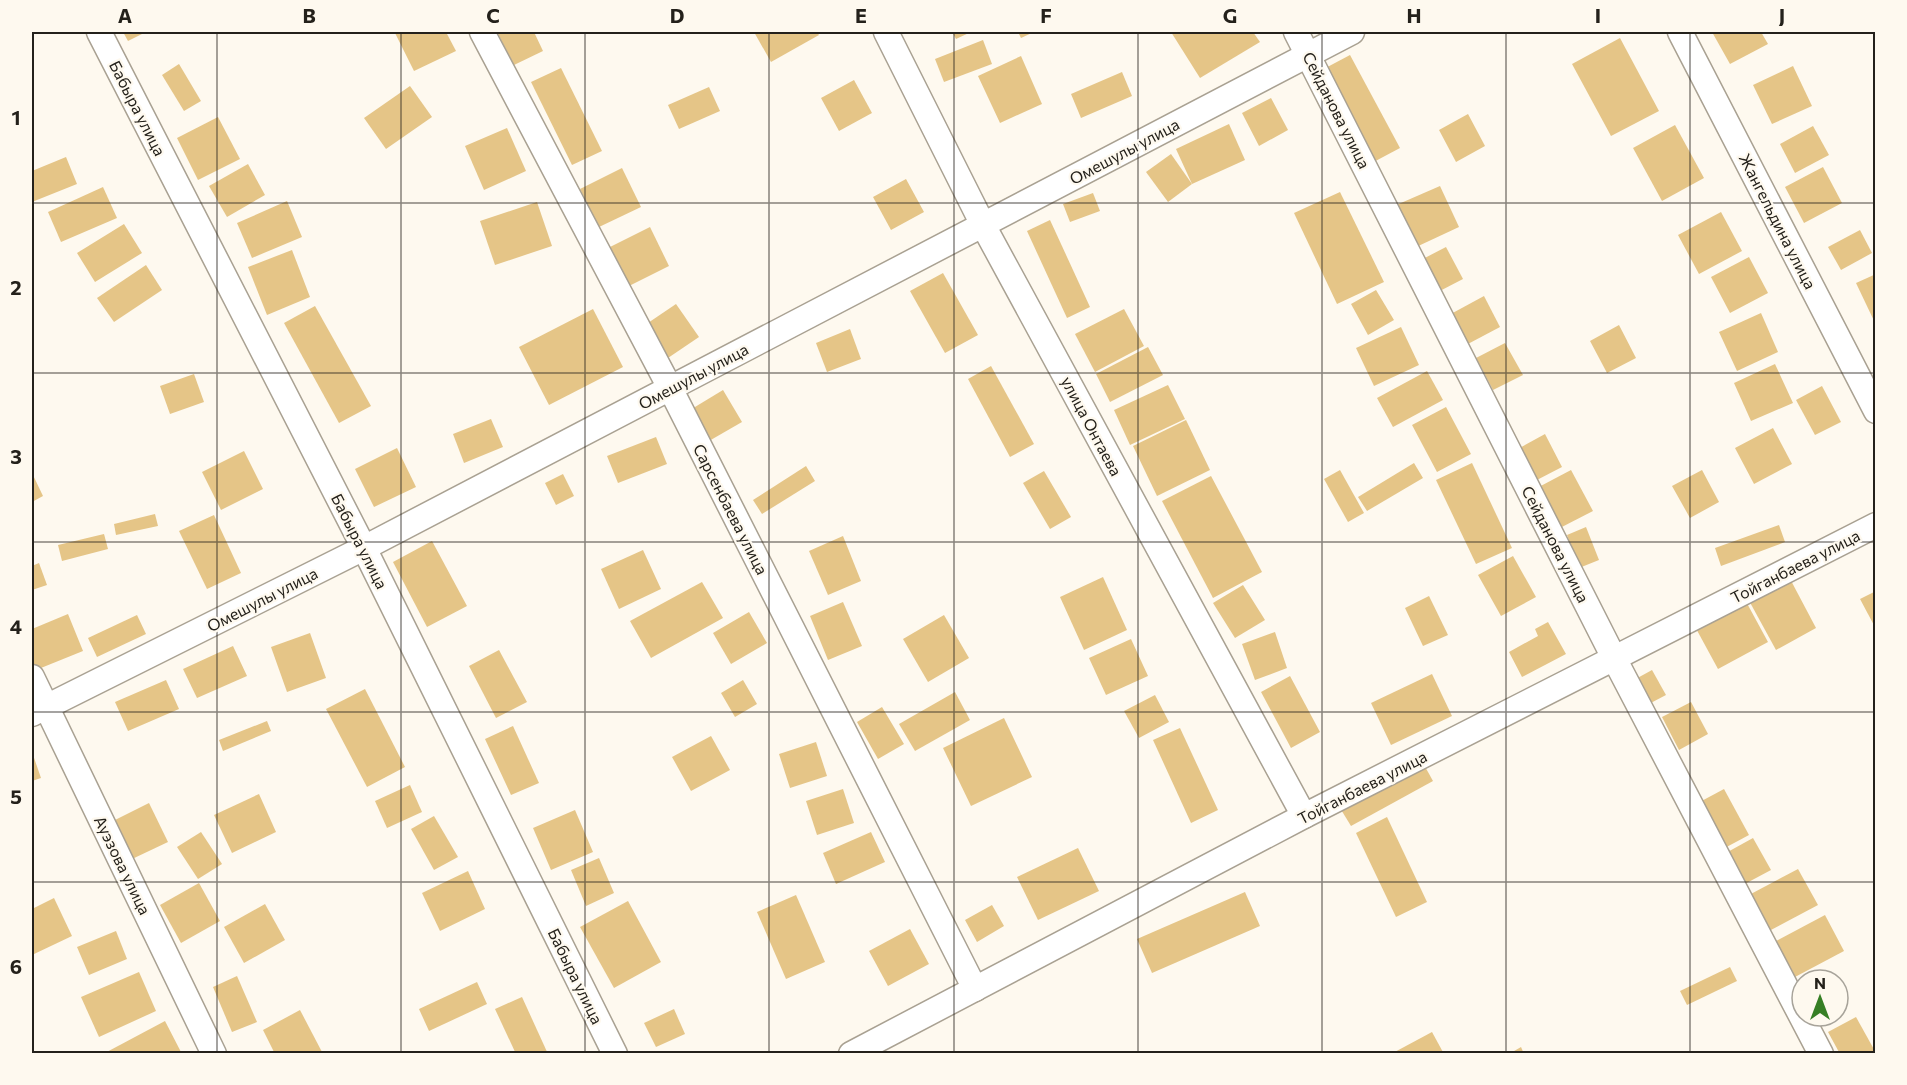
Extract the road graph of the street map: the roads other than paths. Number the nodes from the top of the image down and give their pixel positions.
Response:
1 (99, 32) edge
2 (482, 32) edge
3 (886, 32) edge
4 (1296, 32) edge
5 (1352, 32) edge
6 (1680, 32) edge
7 (1308, 54) junction
8 (983, 225) junction
9 (670, 388) junction
10 (1875, 411) edge
11 (1875, 525) edge
12 (364, 548) junction
13 (1614, 658) junction
14 (32, 677) edge
15 (40, 711) edge
16 (1304, 816) junction
17 (975, 988) junction
18 (885, 1046) edge
19 (214, 1053) edge
20 (615, 1053) edge
21 (851, 1053) edge
22 (1821, 1053) edge

1 - 12 street, Бабыра улица
2 - 9 street, Сарсенбаева улица
3 - 8 street, улица Онтаева
4 - 7 street, Сейданова улица
5 - 7 street, Омешулы улица
6 - 10 street, Жангельдина улица
7 - 8 street, Омешулы улица
7 - 13 street, Сейданова улица
8 - 9 street, Омешулы улица
8 - 16 street, улица Онтаева
9 - 12 street, Омешулы улица
9 - 17 street, Сарсенбаева улица
11 - 13 street, Тойганбаева улица
12 - 15 street, Омешулы улица
12 - 20 street, Бабыра улица
13 - 16 street, Тойганбаева улица
13 - 22 street, Сейданова улица
14 - 15 street, Ауэзова улица
15 - 19 street, Ауэзова улица
16 - 17 street, Тойганбаева улица
17 - 18 street, Тойганбаева улица
18 - 21 street, Тойганбаева улица

